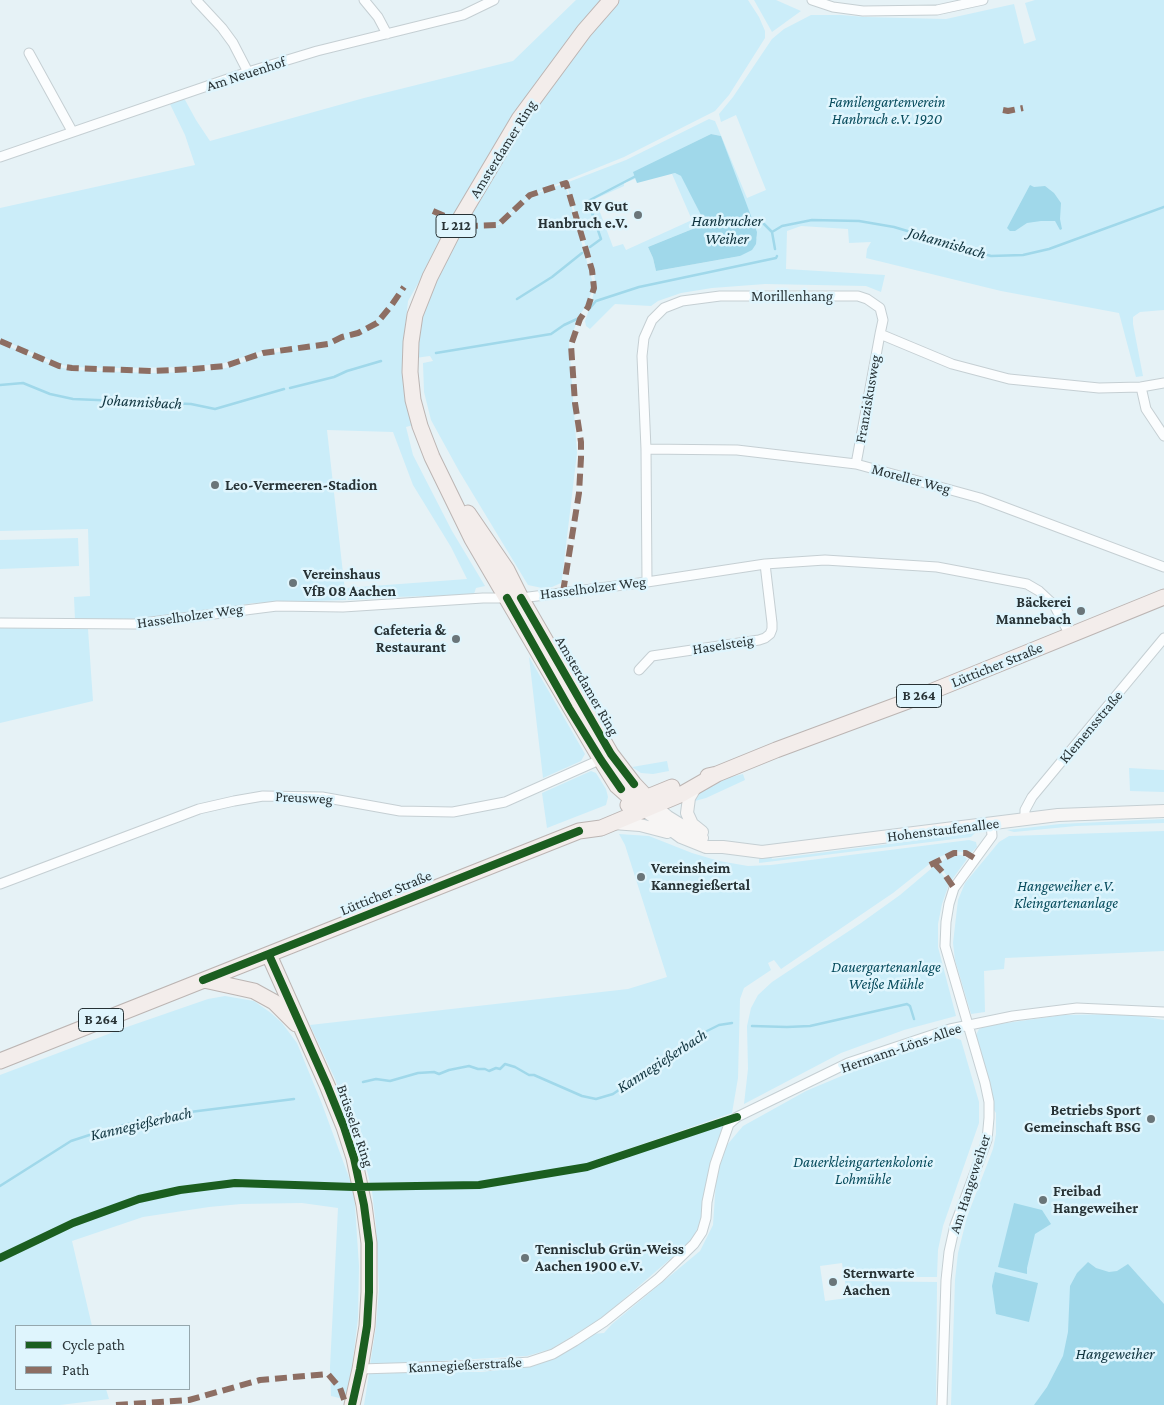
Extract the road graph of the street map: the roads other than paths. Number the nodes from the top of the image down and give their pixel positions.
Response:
1 (196, 0) edge
2 (364, 0) edge
3 (494, 0) edge
4 (611, 0) edge
5 (812, 0) edge
6 (983, 0) edge
7 (388, 34) junction
8 (29, 52) dead end
9 (248, 72) junction
10 (72, 131) junction
11 (0, 157) edge
12 (880, 334) junction
13 (1164, 383) edge
14 (1141, 387) junction
15 (1164, 436) edge
16 (646, 449) junction
17 (856, 464) junction
18 (765, 564) junction
19 (1164, 567) edge
20 (647, 582) junction
21 (1164, 597) edge
22 (514, 598) junction
23 (0, 623) edge
24 (1070, 635) junction
25 (1164, 638) edge
26 (639, 670) dead end
27 (606, 757) junction
28 (717, 774) junction
29 (695, 788) junction
30 (645, 804) junction
31 (1164, 811) edge
32 (1025, 819) junction
33 (611, 823) junction
34 (992, 823) junction
35 (579, 831) junction
36 (681, 837) junction
37 (721, 846) junction
38 (0, 884) edge
39 (269, 955) junction
40 (203, 980) junction
41 (1164, 1012) edge
42 (967, 1025) junction
43 (306, 1037) junction
44 (0, 1061) edge
45 (737, 1117) joint
46 (360, 1370) junction
47 (352, 1405) edge
48 (942, 1405) edge

1 - 9 street
2 - 7 street
3 - 7 street, Am Neuenhof
4 - 22 main road, Amsterdamer Ring / L 212
5 - 6 street
7 - 9 street, Am Neuenhof
8 - 10 street
9 - 10 street, Am Neuenhof
10 - 11 street, Am Neuenhof
12 - 14 street
12 - 16 street, Morillenhang
12 - 17 street, Franziskusweg
13 - 14 street
14 - 15 street
16 - 17 street, Moreller Weg
16 - 20 street, Morillenhang
17 - 19 street, Moreller Weg
18 - 20 street, Hasselholzer Weg
18 - 24 street, Hasselholzer Weg
18 - 26 street, Haselsteig
20 - 22 street, Hasselholzer Weg
21 - 24 main road, Lütticher Straße / B 264
22 - 23 street, Hasselholzer Weg
22 - 27 main road, Amsterdamer Ring / L 212
24 - 28 main road, Lütticher Straße / B 264
25 - 32 street, Klemensstraße
27 - 30 main road, Amsterdamer Ring / L 212
27 - 38 street, Preusweg
28 - 29 main road, Lütticher Straße / B 264
28 - 30 main road, Lütticher Straße / B 264
29 - 30 main road, Lütticher Straße / B 264
29 - 37 main road
30 - 33 main road, Lütticher Straße / B 264
30 - 35 main road, Lütticher Straße / B 264
30 - 36 main road, Hohenstaufenallee
30 - 37 main road, Hohenstaufenallee
31 - 32 main road, Hohenstaufenallee
32 - 34 main road, Hohenstaufenallee
33 - 35 main road, Lütticher Straße / B 264
33 - 36 main road
34 - 37 main road, Hohenstaufenallee
34 - 42 street
35 - 39 main road, Lütticher Straße / B 264
36 - 37 main road, Hohenstaufenallee
39 - 40 main road, Lütticher Straße / B 264
39 - 43 main road, Brüsseler Ring
40 - 43 main road
40 - 44 main road, Lütticher Straße / B 264
41 - 42 street, Hermann-Löns-Allee
42 - 45 street, Hermann-Löns-Allee
42 - 48 street, Am Hangeweiher
43 - 46 main road, Brüsseler Ring
45 - 46 street, Kannegießerstraße
46 - 47 main road, Brüsseler Ring

